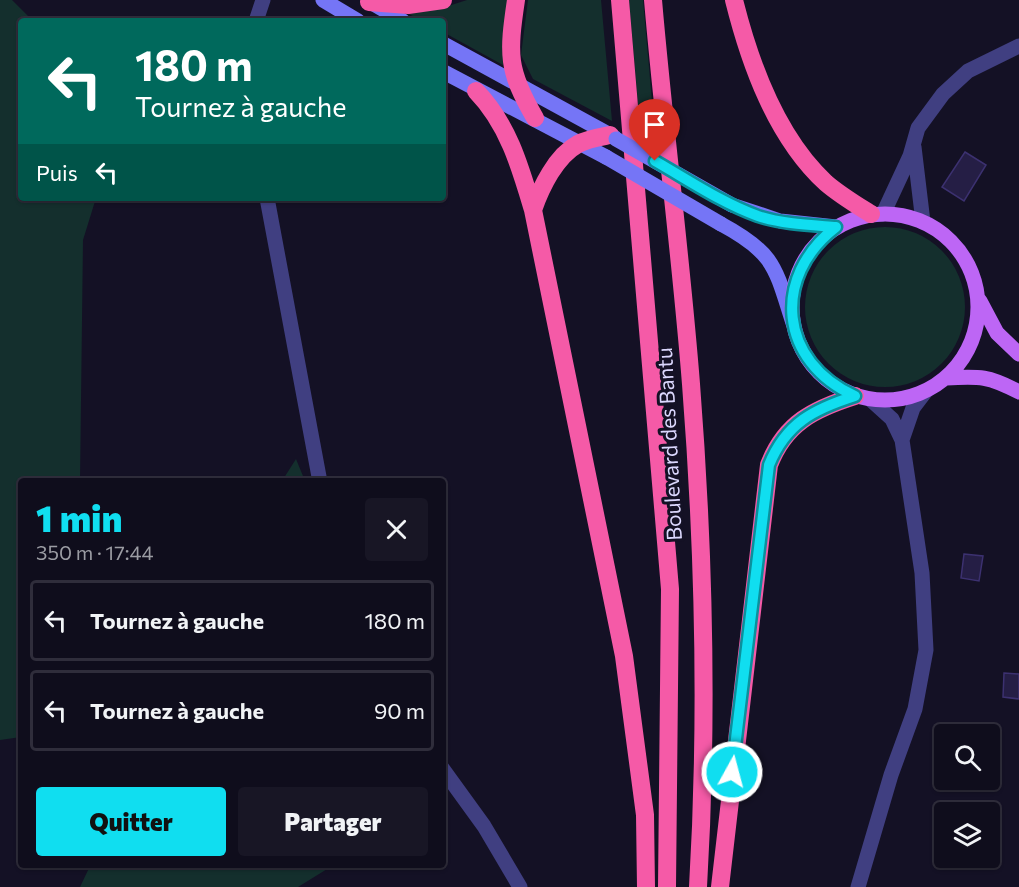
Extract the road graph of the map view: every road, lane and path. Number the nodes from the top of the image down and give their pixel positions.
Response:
1 (263, 0) edge
2 (323, 0) edge
3 (443, 0) edge
4 (516, 0) edge
5 (621, 0) edge
6 (652, 0) edge
7 (734, 0) edge
8 (368, 1) edge
9 (257, 18) edge
10 (353, 18) edge
11 (398, 18) edge
12 (446, 45) edge
13 (1019, 46) edge
14 (446, 73) edge
15 (517, 86) junction
16 (476, 91) junction
17 (535, 118) junction
18 (614, 137) junction
19 (580, 142) junction
20 (913, 144) junction
21 (268, 201) edge
22 (533, 210) junction
23 (877, 214) junction
24 (923, 222) junction
25 (836, 227) junction
26 (975, 286) junction
27 (793, 322) junction
28 (1019, 354) edge
29 (946, 378) junction
30 (926, 391) junction
31 (1019, 392) edge
32 (863, 398) junction
33 (902, 440) junction
34 (320, 478) edge
35 (446, 774) edge
36 (520, 887) edge
37 (646, 887) edge
38 (667, 887) edge
39 (698, 887) edge
40 (720, 887) edge
41 (858, 887) edge

1 - 9 street
2 - 10 street
3 - 8 highway
4 - 15 highway
5 - 38 highway, Boulevard des Bantu
6 - 39 highway, Boulevard des Bantu
7 - 23 highway
8 - 11 street
12 - 15 street
13 - 20 street
14 - 16 street
15 - 17 highway
15 - 18 street
16 - 17 street
16 - 22 highway
17 - 19 street
18 - 19 highway
18 - 25 street, bridge
19 - 22 highway
19 - 27 street, bridge
20 - 23 street
20 - 24 street
21 - 34 street
22 - 37 highway
23 - 24 main road
23 - 25 main road
24 - 26 main road
25 - 27 main road
26 - 28 main road
26 - 29 main road
27 - 32 main road
29 - 30 main road
29 - 31 main road
30 - 32 main road
30 - 33 street
32 - 33 street
32 - 40 highway
33 - 41 street
35 - 36 street

